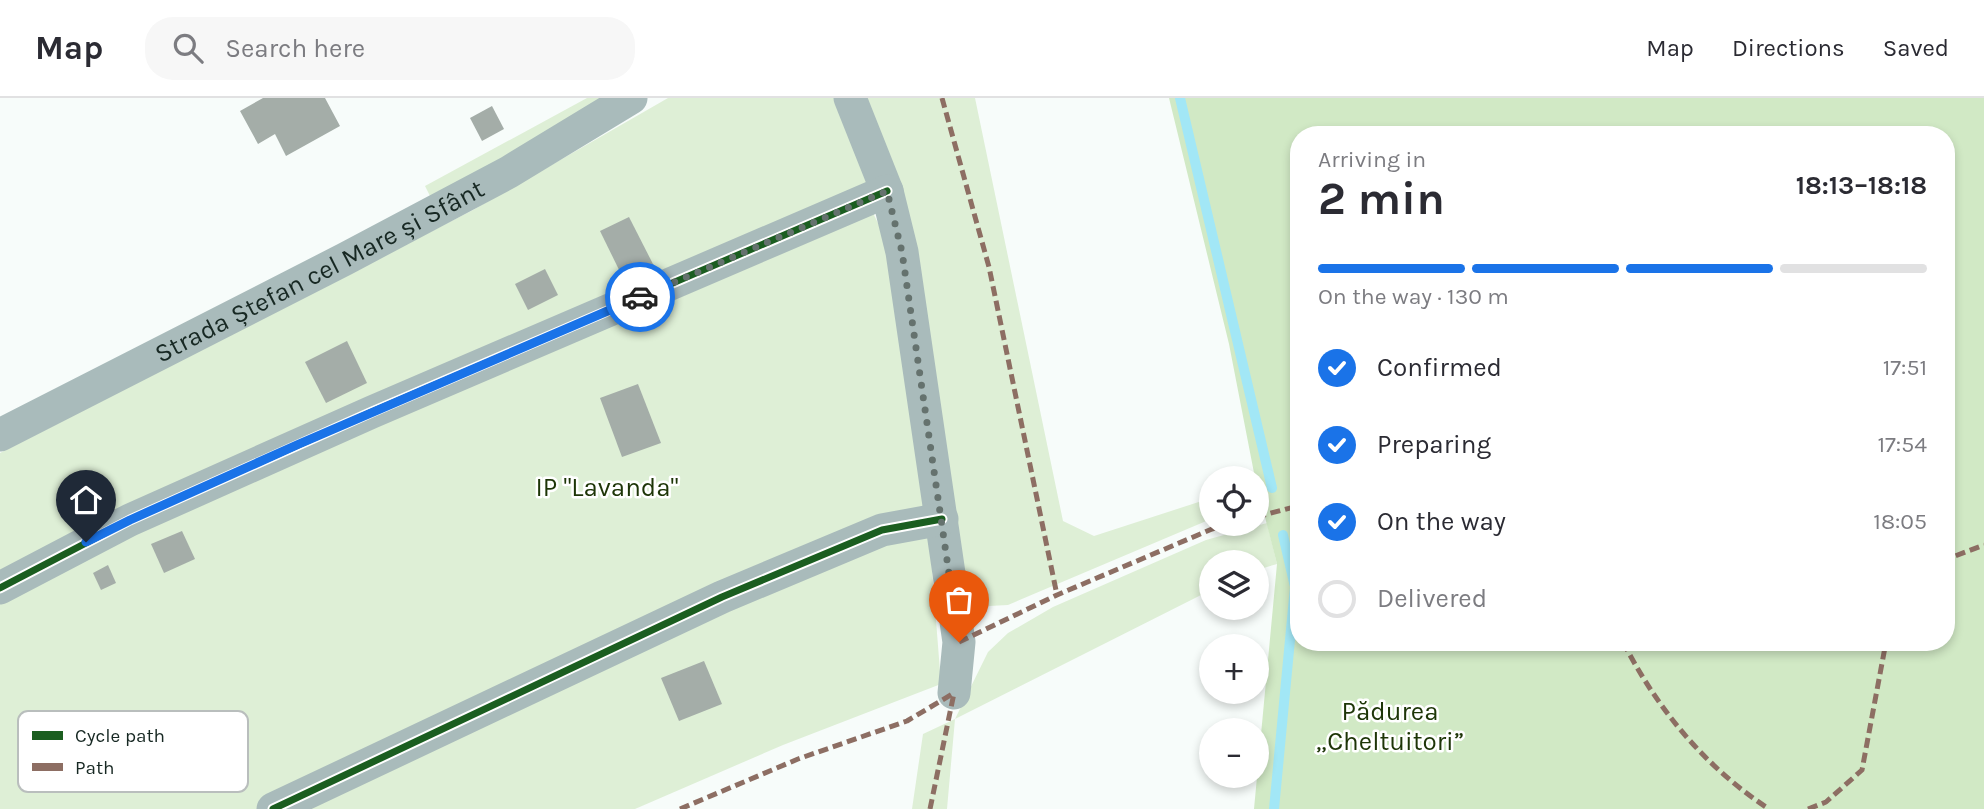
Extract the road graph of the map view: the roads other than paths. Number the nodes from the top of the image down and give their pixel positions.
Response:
1 (631, 98) edge
2 (850, 98) edge
3 (887, 191) junction
4 (0, 435) edge
5 (942, 519) junction
6 (0, 588) edge
7 (954, 693) dead end
8 (274, 809) edge

1 - 4 street, Strada Ștefan cel Mare și Sfânt
2 - 3 street
3 - 5 street
3 - 6 street
5 - 7 street
5 - 8 street

